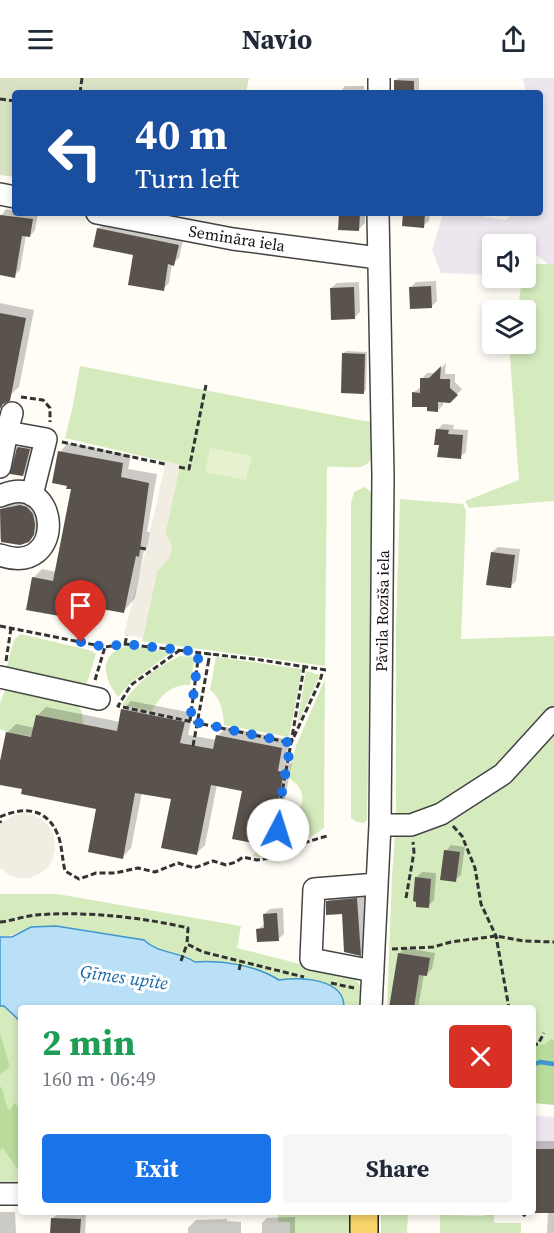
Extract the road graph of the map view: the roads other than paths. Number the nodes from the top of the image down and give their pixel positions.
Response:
1 (113, 216) edge
2 (378, 216) edge
3 (378, 258) junction
4 (0, 467) edge
5 (32, 495) junction
6 (0, 496) edge
7 (1, 559) edge
8 (0, 677) edge
9 (94, 698) road end
10 (554, 718) edge
11 (380, 825) junction
12 (377, 884) junction
13 (373, 972) junction
14 (367, 999) edge
15 (0, 1194) edge
16 (18, 1194) edge
17 (364, 1215) edge
18 (364, 1233) edge

1 - 3 street, Semināra iela
2 - 3 street, Pāvila Rozīša iela
3 - 11 street, Pāvila Rozīša iela
4 - 5 street
5 - 6 street
5 - 7 street
8 - 9 street
10 - 11 street
11 - 12 street, Pāvila Rozīša iela
12 - 13 street, Pāvila Rozīša iela
12 - 13 street
13 - 14 street, Pāvila Rozīša iela
15 - 16 street
17 - 18 main road

